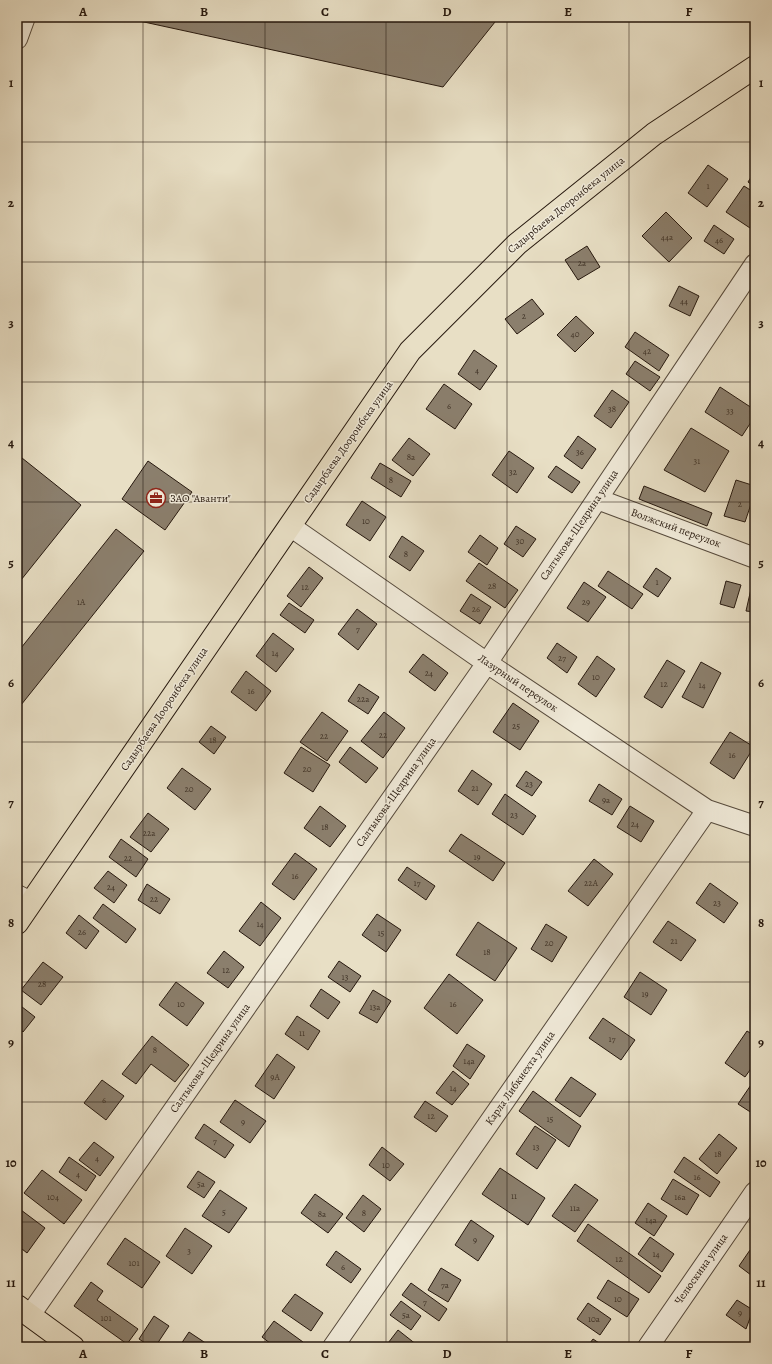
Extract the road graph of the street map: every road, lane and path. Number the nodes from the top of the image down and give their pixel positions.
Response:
1 (25, 17) edge
2 (17, 39) edge
3 (755, 66) edge
4 (755, 264) edge
5 (597, 499) junction
6 (290, 526) junction
7 (755, 558) edge
8 (487, 663) junction
9 (706, 810) junction
10 (755, 826) edge
11 (22, 903) edge
12 (17, 923) edge
13 (755, 1192) edge
14 (23, 1311) edge
15 (73, 1347) edge
16 (333, 1347) edge
17 (648, 1347) edge

1 - 2 street
3 - 6 main road, Садырбаева Дооронбека улица
4 - 5 street, Салтыкова-Щедрина улица
5 - 7 street, Волжский переулок
5 - 8 street, Салтыкова-Щедрина улица
6 - 8 street, Лазурный переулок
6 - 11 main road, Садырбаева Дооронбека улица
8 - 9 street, Лазурный переулок
8 - 14 street, Салтыкова-Щедрина улица
9 - 10 street, Лазурный переулок
9 - 16 street, Карла Либкнехта улица
11 - 12 main road, Садырбаева Дооронбека улица
13 - 17 street, Челюскина улица
14 - 15 main road

